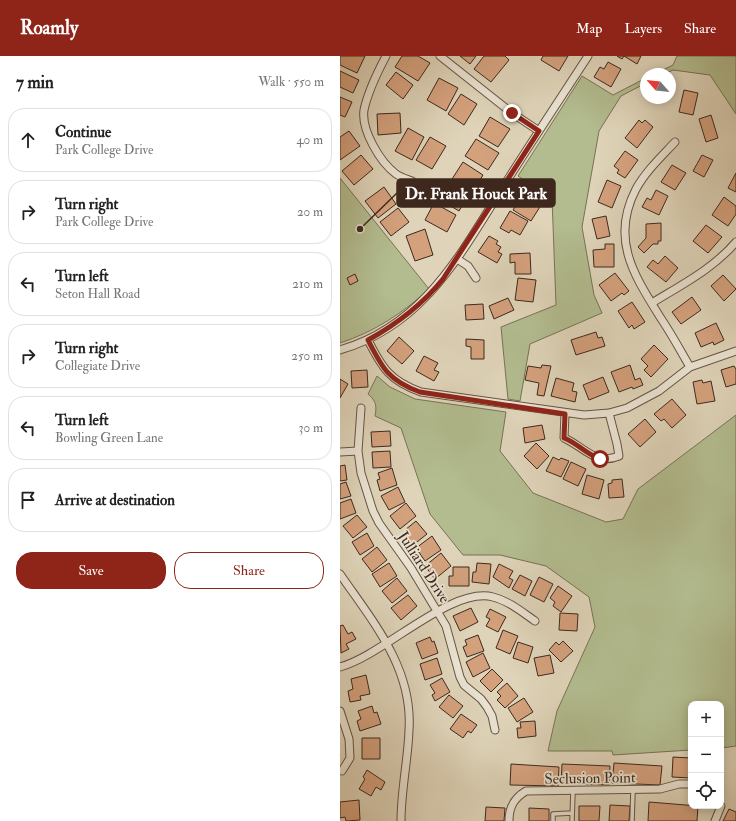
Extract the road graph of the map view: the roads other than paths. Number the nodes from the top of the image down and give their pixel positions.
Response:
1 (386, 56) edge
2 (440, 56) edge
3 (588, 56) edge
4 (539, 131) junction
5 (675, 142) dead end
6 (412, 181) dead end
7 (736, 242) edge
8 (457, 259) junction
9 (476, 278) dead end
10 (652, 303) junction
11 (368, 340) junction
12 (340, 350) edge
13 (736, 351) edge
14 (690, 367) junction
15 (361, 408) dead end
16 (609, 413) junction
17 (565, 414) junction
18 (358, 451) junction
19 (340, 452) edge
20 (340, 574) edge
21 (438, 612) junction
22 (535, 621) dead end
23 (387, 642) junction
24 (340, 667) edge
25 (340, 711) edge
26 (494, 730) dead end
27 (342, 771) dead end
28 (688, 784) edge
29 (573, 791) junction
30 (633, 791) junction
31 (720, 809) edge
32 (572, 813) junction
33 (401, 821) edge
34 (509, 821) edge
35 (553, 821) edge
36 (572, 821) edge
37 (632, 821) edge
38 (715, 821) edge

1 - 6 street
2 - 4 street
3 - 4 street
4 - 8 street
5 - 10 street
7 - 10 street
8 - 9 street
8 - 11 street
10 - 14 street
11 - 12 street
11 - 17 street
13 - 14 street
14 - 16 street
15 - 18 street, Julliard Drive
16 - 17 street
16 - 17 street
18 - 19 street
18 - 21 street, Julliard Drive
20 - 23 street
21 - 22 street
21 - 23 street
21 - 26 street, Julliard Drive
23 - 24 street
23 - 33 street
25 - 27 street
28 - 30 street, Seclusion Point
29 - 30 street, Seclusion Point
29 - 32 lane
29 - 34 street, Seclusion Point
30 - 37 lane
31 - 38 street
32 - 35 lane
32 - 36 lane

